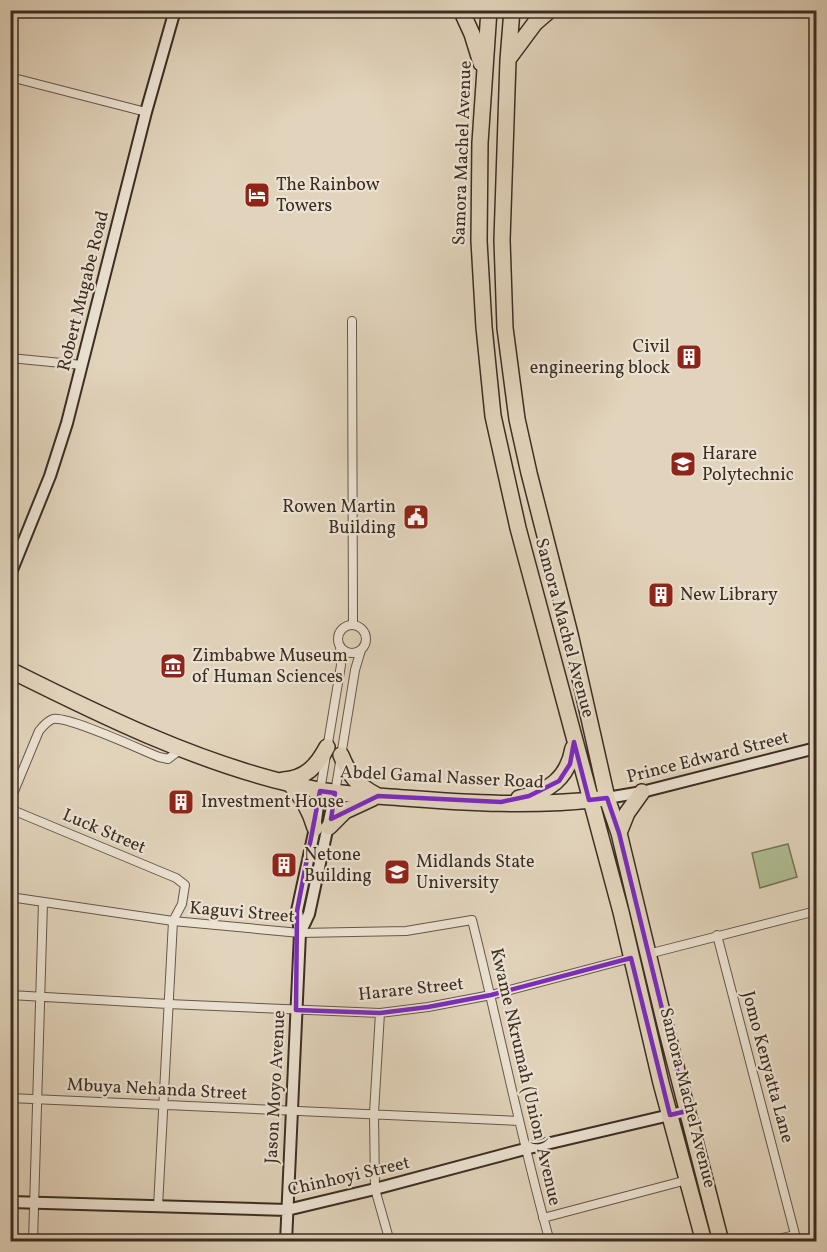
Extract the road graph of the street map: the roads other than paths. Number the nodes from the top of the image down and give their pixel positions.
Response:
1 (175, 10) edge
2 (461, 10) edge
3 (489, 10) edge
4 (512, 10) edge
5 (550, 10) edge
6 (508, 60) junction
7 (484, 75) junction
8 (10, 77) edge
9 (146, 112) junction
10 (352, 321) dead end
11 (10, 358) edge
12 (82, 365) junction
13 (10, 575) edge
14 (353, 624) junction
15 (340, 646) junction
16 (361, 650) junction
17 (14, 673) edge
18 (574, 742) junction
19 (327, 747) junction
20 (182, 748) junction
21 (816, 748) edge
22 (341, 755) junction
23 (284, 782) junction
24 (328, 792) junction
25 (642, 792) junction
26 (378, 796) junction
27 (608, 798) junction
28 (589, 800) junction
29 (10, 801) edge
30 (501, 802) junction
31 (10, 809) edge
32 (322, 827) junction
33 (619, 833) junction
34 (10, 897) edge
35 (43, 902) junction
36 (816, 910) edge
37 (472, 920) joint
38 (173, 921) junction
39 (300, 933) junction
40 (717, 935) junction
41 (648, 954) junction
42 (631, 958) junction
43 (10, 995) edge
44 (491, 995) junction
45 (39, 997) junction
46 (168, 1004) junction
47 (296, 1010) junction
48 (380, 1012) junction
49 (10, 1098) edge
50 (38, 1100) junction
51 (164, 1106) junction
52 (292, 1111) junction
53 (687, 1111) junction
54 (374, 1113) junction
55 (670, 1115) junction
56 (519, 1120) junction
57 (525, 1149) junction
58 (687, 1180) junction
59 (375, 1189) junction
60 (10, 1202) edge
61 (33, 1203) junction
62 (158, 1207) junction
63 (287, 1210) junction
64 (543, 1218) junction
65 (796, 1238) edge
66 (33, 1242) edge
67 (286, 1242) edge
68 (390, 1242) edge
69 (550, 1242) edge
70 (704, 1242) edge
71 (721, 1242) edge
72 (765, 1242) edge

1 - 9 street, Robert Mugabe Road
2 - 7 highway
3 - 7 highway, Samora Machel Avenue
4 - 6 highway, Samora Machel Avenue
5 - 6 highway
6 - 27 highway, Samora Machel Avenue
7 - 18 highway, Samora Machel Avenue
8 - 9 street
9 - 12 street, Robert Mugabe Road
10 - 14 street
11 - 12 street
12 - 13 street, Robert Mugabe Road
14 - 15 street
14 - 16 street
15 - 16 street
15 - 19 street
16 - 22 street
17 - 20 highway, Abdel Gamal Nasser Road
18 - 28 highway, Samora Machel Avenue
18 - 30 highway
19 - 23 highway
19 - 24 street
20 - 23 highway, Abdel Gamal Nasser Road
20 - 29 street
21 - 25 street, Prince Edward Street
22 - 24 street
22 - 26 highway
23 - 24 highway, Abdel Gamal Nasser Road
23 - 32 highway
24 - 26 highway, Abdel Gamal Nasser Road
24 - 32 street, Jason Moyo Avenue
24 - 32 street, Jason Moyo Avenue
25 - 27 street, Prince Edward Street
25 - 33 highway
26 - 30 highway, Abdel Gamal Nasser Road
26 - 32 highway
27 - 28 highway, Abdel Gamal Nasser Road
27 - 33 highway, Samora Machel Avenue
28 - 30 highway, Abdel Gamal Nasser Road
28 - 42 highway, Samora Machel Avenue
31 - 38 street, Luck Street
32 - 39 street, Jason Moyo Avenue
33 - 41 highway, Samora Machel Avenue
34 - 35 street, Kaguvi Street
35 - 38 street, Kaguvi Street
35 - 45 street
36 - 40 street
37 - 39 street, Kaguvi Street
37 - 44 street, Kwame Nkrumah (Union) Avenue
38 - 39 street, Kaguvi Street
38 - 46 street
39 - 47 street, Jason Moyo Avenue
40 - 41 street
40 - 65 street, Jomo Kenyatta Lane
41 - 53 highway, Samora Machel Avenue
42 - 44 street, Harare Street
42 - 55 highway, Samora Machel Avenue
43 - 45 street, Harare Street
44 - 48 street, Harare Street
44 - 56 street, Kwame Nkrumah (Union) Avenue
45 - 46 street, Harare Street
45 - 50 street
46 - 47 street, Harare Street
46 - 51 street
47 - 48 street, Harare Street
47 - 52 street, Jason Moyo Avenue
48 - 54 street
49 - 50 street, Mbuya Nehanda Street
50 - 51 street, Mbuya Nehanda Street
50 - 61 street
51 - 52 street, Mbuya Nehanda Street
51 - 62 street
52 - 54 street, Mbuya Nehanda Street
52 - 63 street, Jason Moyo Avenue
53 - 55 street, Chinhoyi Street
53 - 71 highway, Samora Machel Avenue
54 - 56 street, Mbuya Nehanda Street
54 - 59 street
55 - 57 street, Chinhoyi Street
55 - 58 highway, Samora Machel Avenue
56 - 57 street, Kwame Nkrumah (Union) Avenue
57 - 59 street, Chinhoyi Street
57 - 64 street, Kwame Nkrumah (Union) Avenue
58 - 64 street
58 - 70 highway, Samora Machel Avenue
59 - 63 street, Chinhoyi Street
59 - 68 street
60 - 61 street, Chinhoyi Street
61 - 62 street, Chinhoyi Street
61 - 66 street
62 - 63 street, Chinhoyi Street
63 - 67 street, Jason Moyo Avenue
64 - 69 street, Kwame Nkrumah (Union) Avenue
65 - 72 street

